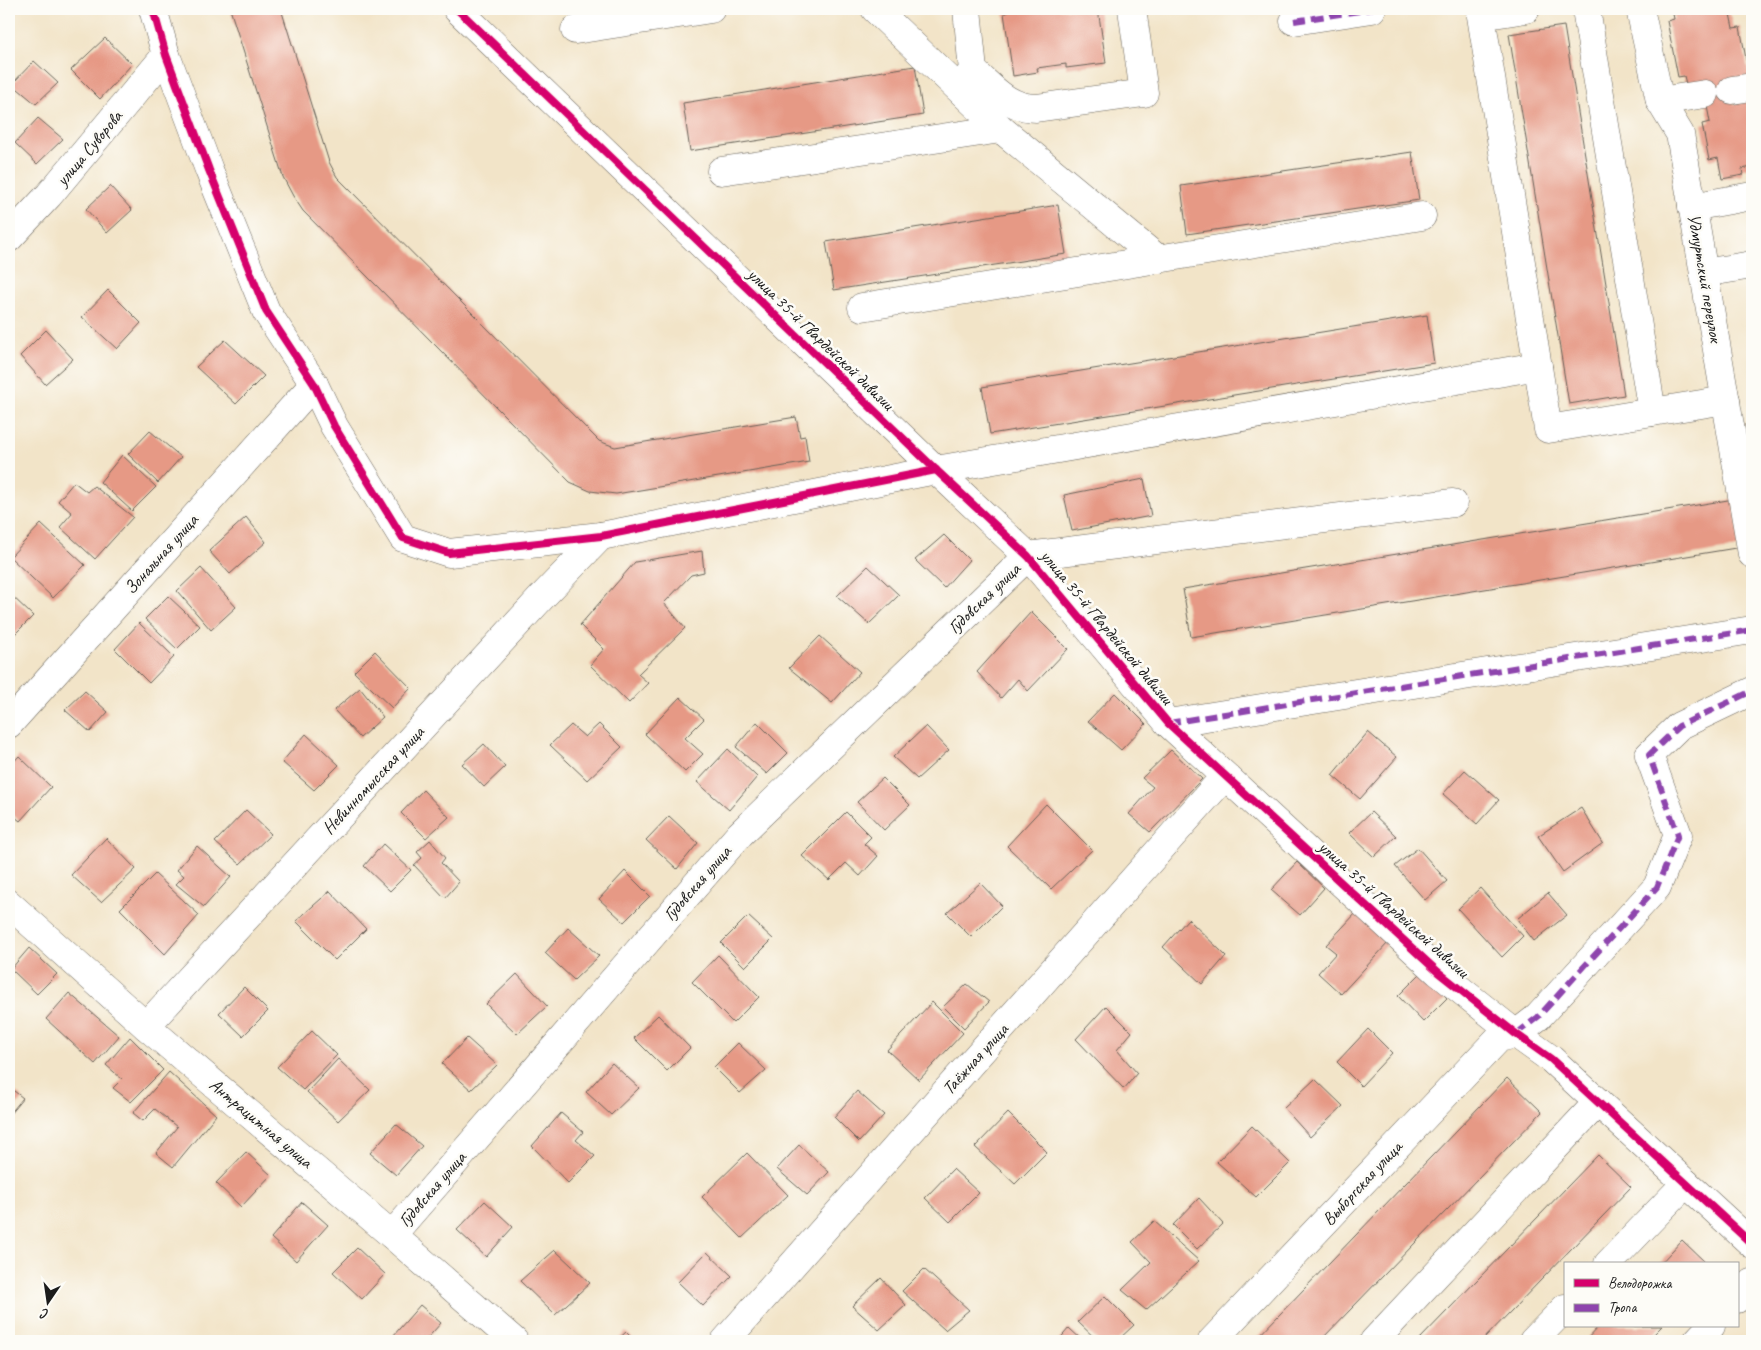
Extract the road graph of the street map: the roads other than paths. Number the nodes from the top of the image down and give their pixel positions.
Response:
1 (153, 9) edge
2 (457, 9) edge
3 (711, 9) edge
4 (875, 9) edge
5 (966, 9) edge
6 (1132, 9) edge
7 (1372, 9) edge
8 (1526, 9) edge
9 (1586, 9) edge
10 (1640, 9) edge
11 (1294, 21) dead end
12 (575, 30) dead end
13 (166, 55) junction
14 (966, 80) junction
15 (1704, 94) dead end
16 (1660, 101) junction
17 (1001, 129) junction
18 (721, 171) dead end
19 (1752, 196) edge
20 (1692, 207) junction
21 (1422, 216) dead end
22 (9, 238) edge
23 (1158, 259) junction
24 (1752, 265) edge
25 (1704, 273) junction
26 (862, 307) dead end
27 (1538, 366) junction
28 (314, 384) junction
29 (1726, 400) junction
30 (1652, 412) junction
31 (936, 470) junction
32 (1453, 503) dead end
33 (602, 536) junction
34 (1752, 554) edge
35 (1028, 556) junction
36 (1752, 630) edge
37 (1752, 691) edge
38 (1168, 723) junction
39 (9, 724) edge
40 (1225, 776) junction
41 (9, 904) edge
42 (146, 1026) junction
43 (1516, 1034) junction
44 (1598, 1102) junction
45 (1686, 1183) junction
46 (392, 1235) junction
47 (1752, 1244) edge
48 (1610, 1262) edge
49 (1752, 1284) edge
50 (1738, 1298) edge
51 (1564, 1309) edge
52 (1709, 1328) edge
53 (514, 1341) edge
54 (725, 1341) edge
55 (1212, 1341) edge
56 (1374, 1341) edge
57 (1533, 1341) edge
58 (1697, 1341) edge

1 - 13 street
2 - 31 street, улица 35-й Гвардейской дивизии
3 - 12 street
4 - 14 street
5 - 14 street
6 - 14 street
7 - 11 street
8 - 27 street
9 - 30 street
10 - 16 street, Удмуртский переулок
13 - 22 street, улица Суворова
13 - 28 street
14 - 17 street
15 - 16 street
16 - 20 street, Удмуртский переулок
17 - 18 street
17 - 23 street
19 - 20 street
20 - 25 street, Удмуртский переулок
21 - 23 street
23 - 26 street
24 - 25 street
25 - 29 street, Удмуртский переулок
27 - 30 street
27 - 31 street
28 - 33 street
28 - 39 street, Зональная улица
29 - 30 street
29 - 34 street, Удмуртский переулок
31 - 33 street
31 - 35 street, улица 35-й Гвардейской дивизии
32 - 35 street
33 - 42 street, Невинномысская улица
35 - 38 street, улица 35-й Гвардейской дивизии
35 - 46 street, Гудовская улица
36 - 38 street
37 - 43 street, Выборгская улица
38 - 40 street, улица 35-й Гвардейской дивизии
40 - 43 street, улица 35-й Гвардейской дивизии
40 - 54 street, Таёжная улица
41 - 42 street, Антрацитная улица
42 - 46 street, Антрацитная улица
43 - 44 street, улица 35-й Гвардейской дивизии
43 - 55 street, Выборгская улица
44 - 45 street, улица 35-й Гвардейской дивизии
44 - 56 street
45 - 47 street, улица 35-й Гвардейской дивизии
45 - 48 street
46 - 53 street, Антрацитная улица
49 - 50 street
51 - 57 street
52 - 58 street

